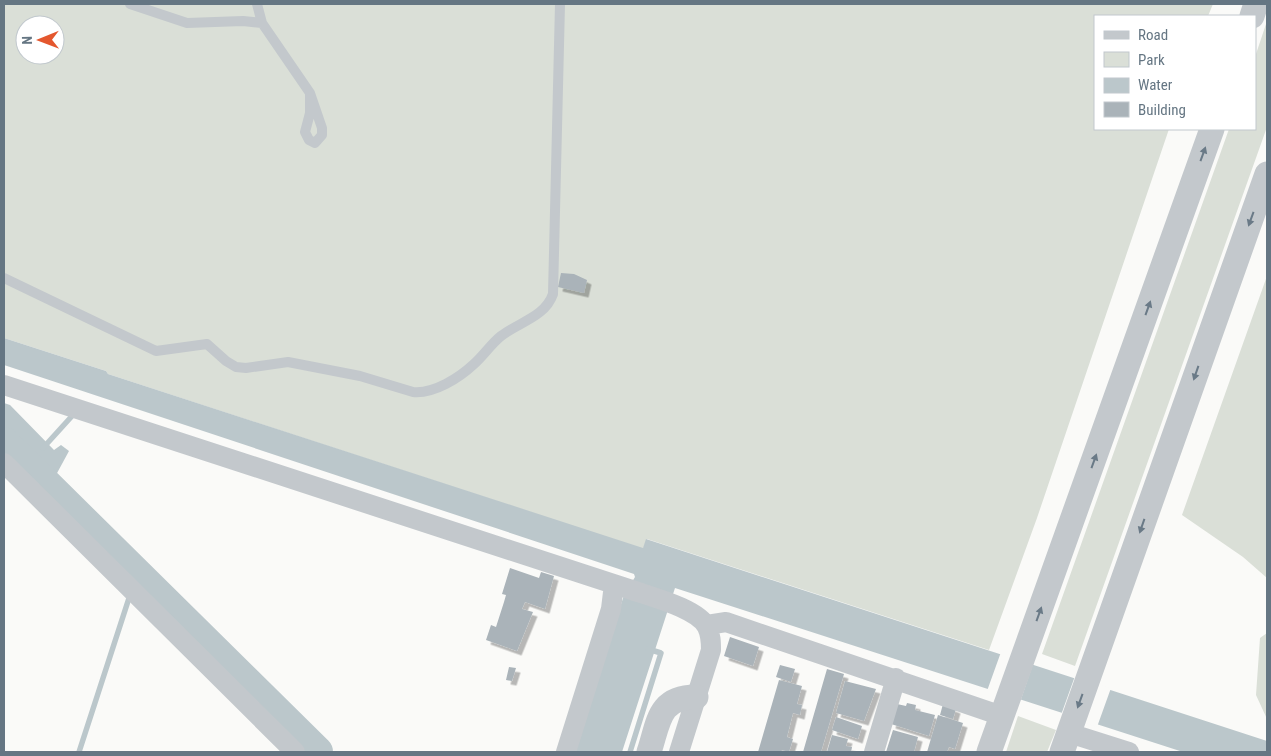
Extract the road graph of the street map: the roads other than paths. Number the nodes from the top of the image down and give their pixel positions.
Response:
1 (130, 4) edge
2 (257, 4) edge
3 (560, 4) edge
4 (262, 23) junction
5 (310, 93) dead end
6 (1212, 130) edge
7 (1267, 174) edge
8 (4, 278) edge
9 (4, 385) edge
10 (4, 463) edge
11 (621, 587) junction
12 (707, 625) junction
13 (896, 678) junction
14 (696, 697) junction
15 (1004, 710) junction
16 (1068, 737) edge
17 (295, 752) edge
18 (566, 752) edge
19 (649, 752) edge
20 (679, 752) edge
21 (874, 752) edge
22 (989, 752) edge
23 (1129, 752) edge

1 - 4 lane
2 - 4 lane
3 - 8 lane
4 - 5 lane
15 -> 6 street
7 -> 16 street
9 - 11 street
10 - 17 street
11 - 12 street
11 - 18 street
12 - 13 street
12 - 14 street
13 - 15 street
13 - 21 street
14 - 19 street
14 - 20 street
15 - 22 street
16 - 23 street

